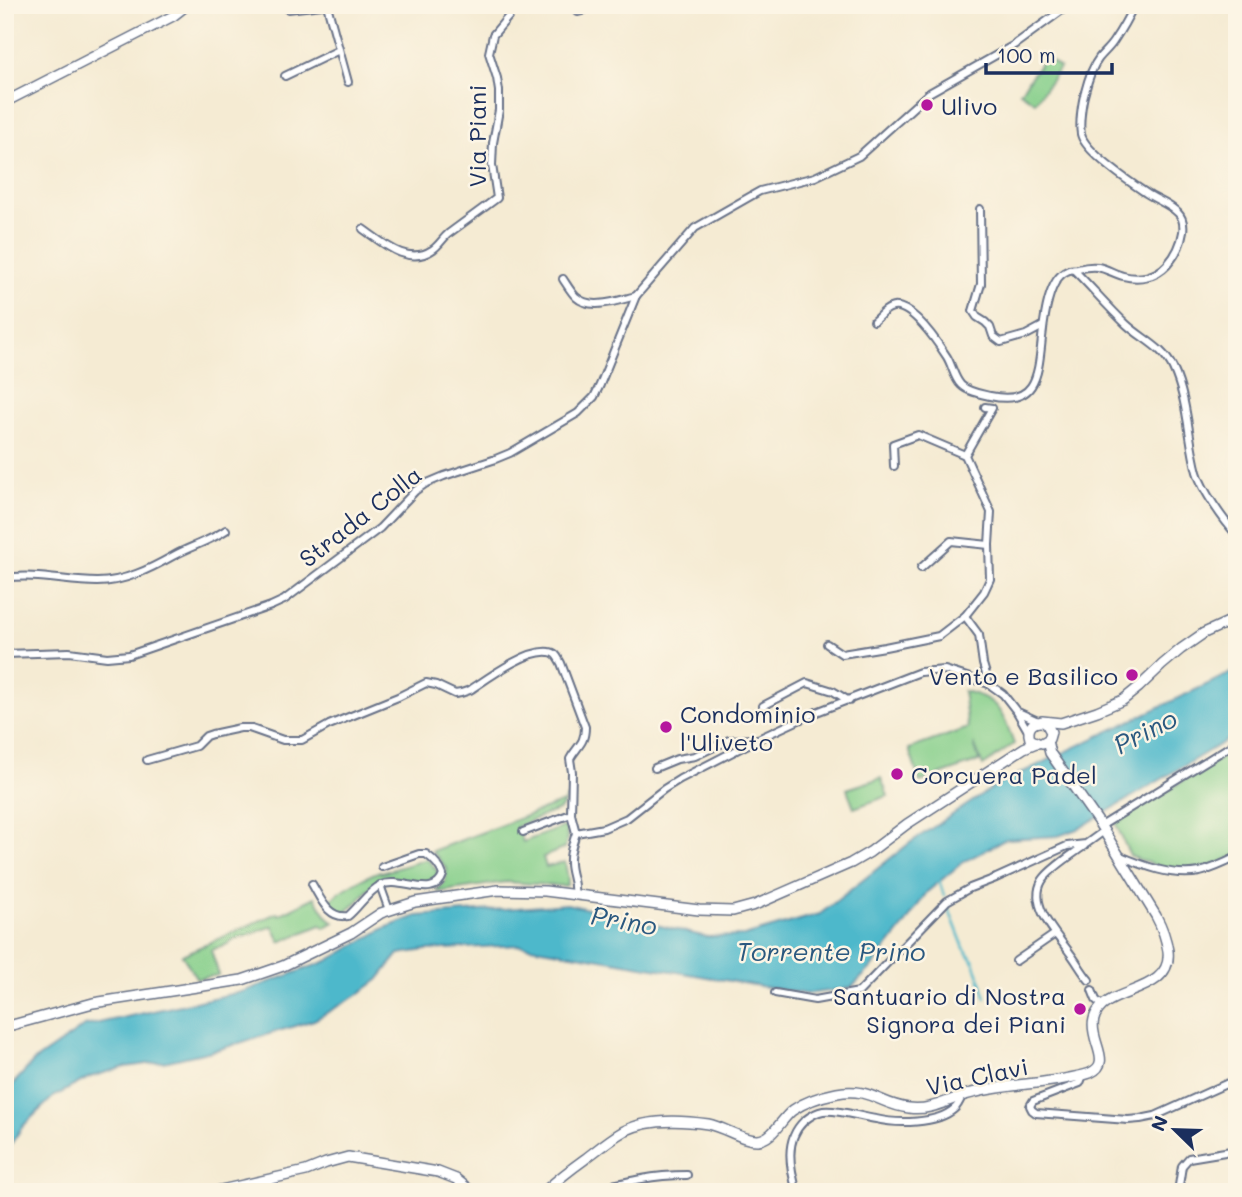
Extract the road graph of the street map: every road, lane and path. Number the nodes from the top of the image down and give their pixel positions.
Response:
1 (187, 5) edge
2 (286, 5) edge
3 (325, 5) edge
4 (513, 5) edge
5 (572, 5) edge
6 (583, 5) edge
7 (1071, 5) edge
8 (1135, 5) edge
9 (339, 50) junction
10 (285, 76) dead end
11 (348, 82) dead end
12 (5, 102) edge
13 (980, 208) dead end
14 (363, 229) dead end
15 (1074, 270) junction
16 (563, 279) dead end
17 (636, 296) junction
18 (874, 321) dead end
19 (1043, 326) junction
20 (985, 407) dead end
21 (965, 455) junction
22 (894, 466) dead end
23 (226, 530) dead end
24 (1237, 536) edge
25 (989, 545) junction
26 (921, 568) dead end
27 (5, 578) edge
28 (965, 615) junction
29 (1237, 618) edge
30 (827, 644) dead end
31 (5, 654) edge
32 (989, 684) junction
33 (849, 701) junction
34 (763, 706) dead end
35 (1017, 712) junction
36 (1040, 721) junction
37 (1061, 723) junction
38 (1028, 733) junction
39 (758, 738) junction
40 (1043, 742) junction
41 (1237, 742) edge
42 (1024, 748) junction
43 (147, 760) dead end
44 (654, 768) dead end
45 (571, 814) junction
46 (1101, 827) junction
47 (523, 832) dead end
48 (576, 833) junction
49 (1086, 844) junction
50 (1118, 855) junction
51 (1237, 857) edge
52 (382, 867) dead end
53 (312, 884) dead end
54 (380, 885) junction
55 (574, 894) junction
56 (389, 910) junction
57 (1055, 934) junction
58 (1016, 961) dead end
59 (1089, 980) dead end
60 (1092, 990) dead end
61 (775, 993) dead end
62 (1103, 1006) junction
63 (5, 1027) edge
64 (1083, 1075) junction
65 (1237, 1079) edge
66 (962, 1096) junction
67 (1237, 1150) edge
68 (687, 1175) dead end
69 (546, 1189) edge
70 (212, 1192) edge
71 (472, 1192) edge
72 (797, 1192) edge
73 (1178, 1192) edge

1 - 12 main road
2 - 3 street
3 - 9 street
4 - 14 street, Via Piani
5 - 6 street
7 - 17 street, Strada Colla
8 - 15 street
9 - 10 street
9 - 11 street
13 - 19 street
15 - 19 street
15 - 24 street
16 - 17 street
17 - 31 street, Strada Colla
18 - 19 street
20 - 21 street
21 - 22 street
21 - 25 street
23 - 27 street
25 - 26 street
25 - 28 street
28 - 30 street
28 - 32 street
29 - 37 main road
32 - 33 street
32 - 35 street
33 - 34 street
33 - 39 street
35 - 36 street
35 - 38 street
36 - 37 main road
36 - 38 main road
36 - 40 main road
37 - 40 main road
38 - 40 main road
38 - 42 main road
39 - 44 street
39 - 48 street
40 - 42 main road
40 - 46 main road
41 - 46 street
42 - 55 main road
43 - 45 street
45 - 47 street
45 - 48 street
46 - 49 street
46 - 50 main road
48 - 55 street
49 - 57 street
49 - 61 street
50 - 51 street
50 - 62 main road
52 - 54 street
53 - 54 street
54 - 56 street
55 - 56 main road
56 - 63 main road
57 - 58 street
57 - 59 street
60 - 62 street
62 - 64 main road
64 - 65 street
64 - 66 main road, Via Clavi
66 - 69 main road, Via Clavi
66 - 72 street
67 - 73 street
68 - 69 street
70 - 71 main road

